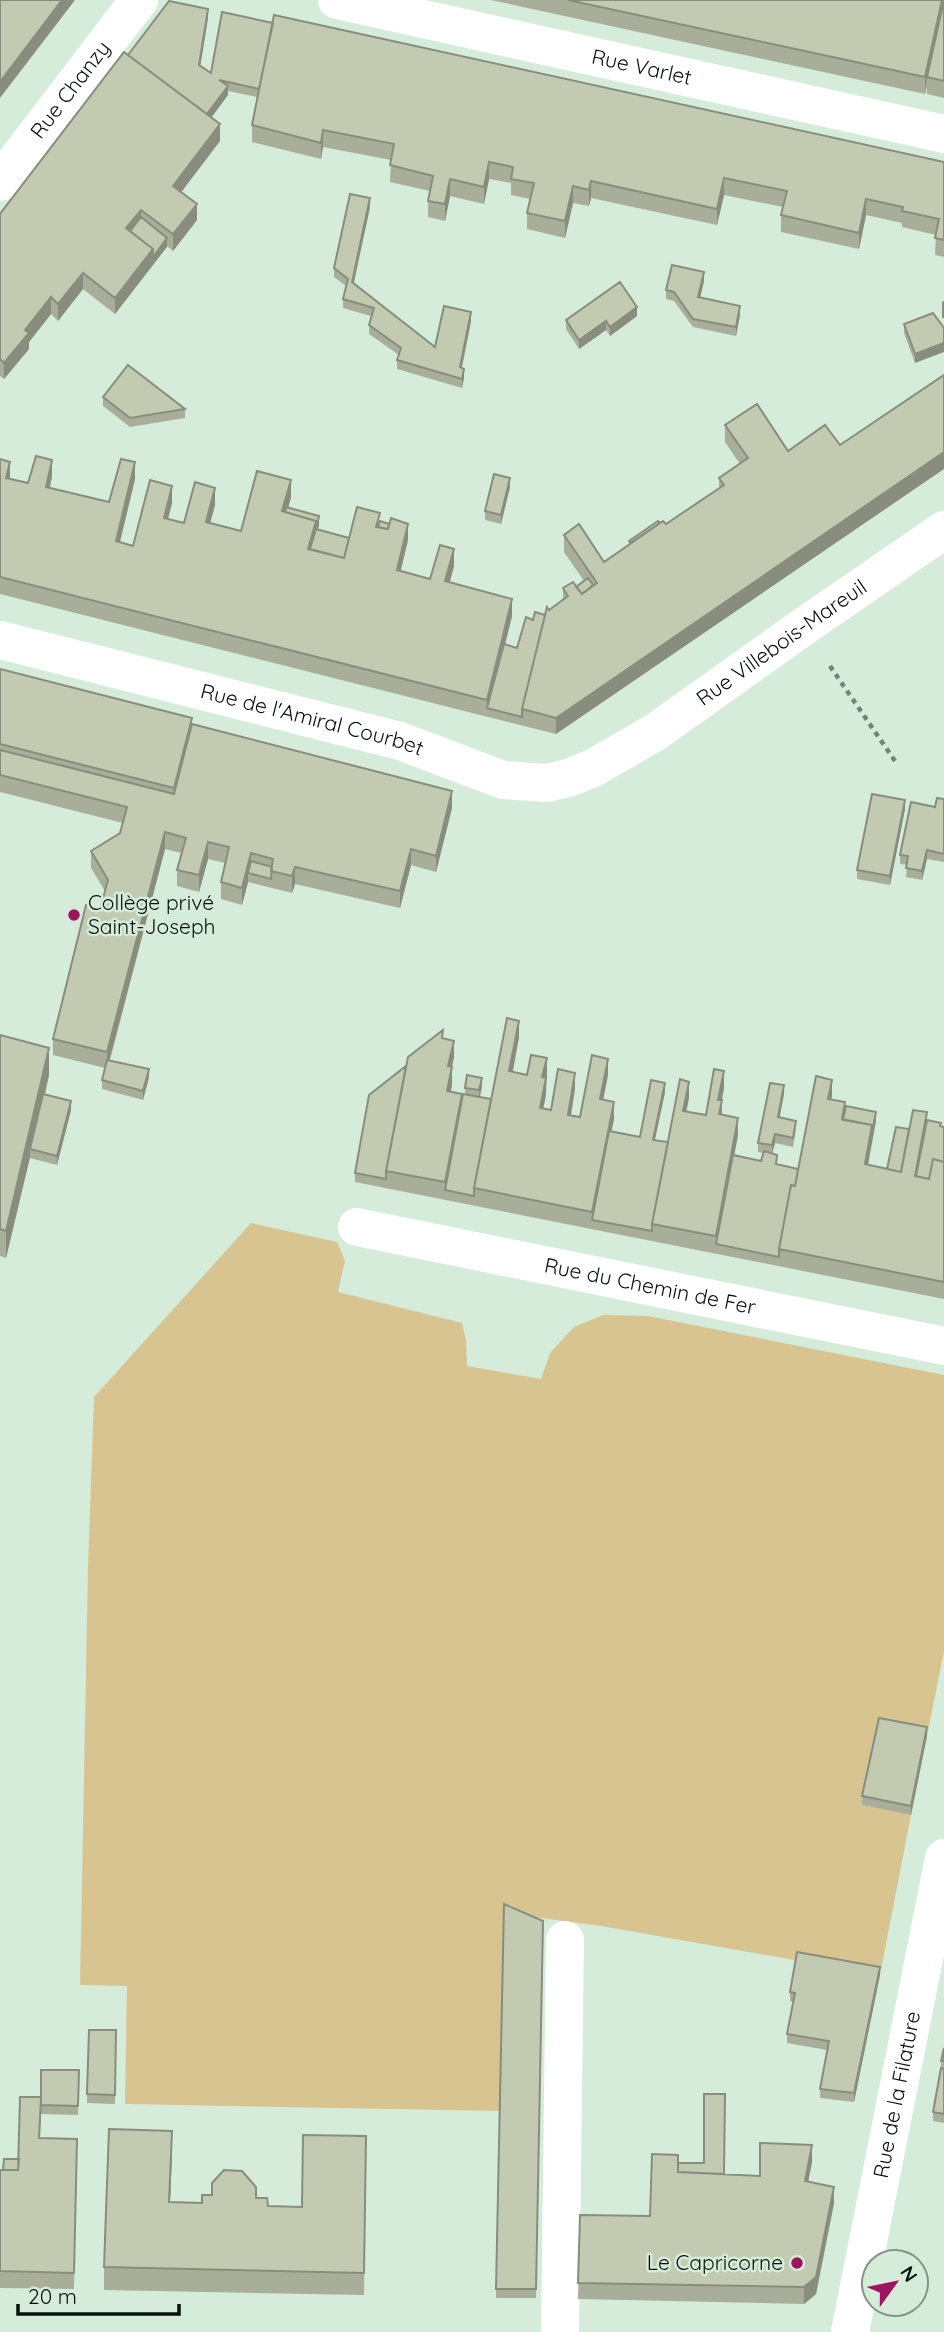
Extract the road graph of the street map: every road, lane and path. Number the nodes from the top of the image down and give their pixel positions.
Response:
1 (139, 0) edge
2 (337, 0) edge
3 (944, 134) edge
4 (0, 181) edge
5 (944, 530) edge
6 (803, 627) junction
7 (0, 640) edge
8 (619, 755) joint
9 (895, 761) dead end
10 (357, 1227) dead end
11 (944, 1346) edge
12 (944, 1858) edge
13 (565, 1940) dead end
14 (559, 2332) edge
15 (850, 2332) edge

1 - 4 street, Rue Chanzy
2 - 3 street, Rue Varlet
5 - 6 street, Rue Villebois-Mareuil
6 - 8 street, Rue Villebois-Mareuil
6 - 9 path
7 - 8 street, Rue de l'Amiral Courbet
10 - 11 street, Rue du Chemin de Fer
12 - 15 street, Rue de la Filature
13 - 14 street

